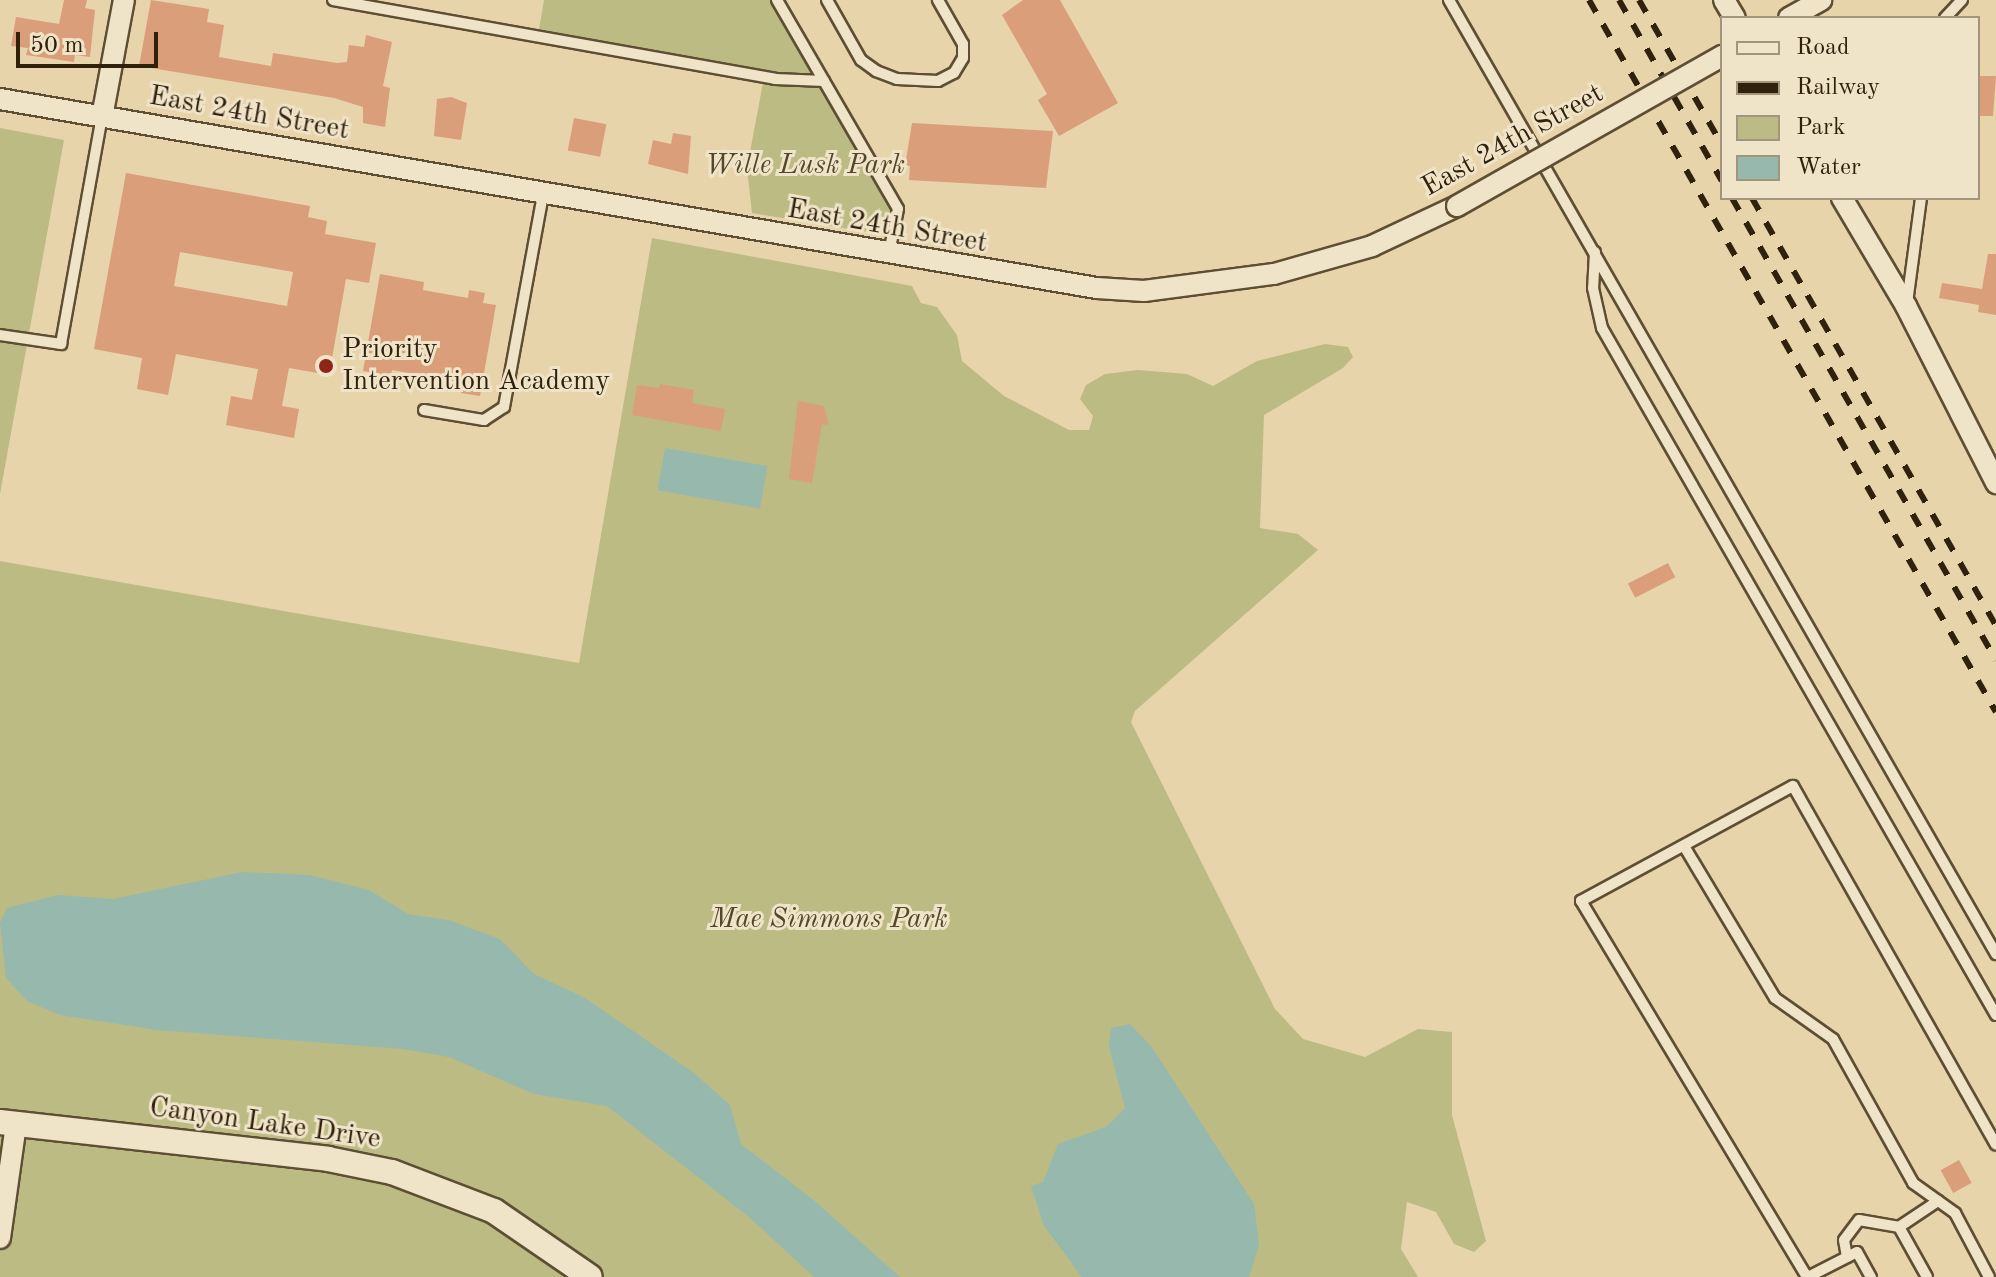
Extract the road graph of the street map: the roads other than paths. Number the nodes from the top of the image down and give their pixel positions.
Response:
1 (124, 0) edge
2 (333, 0) edge
3 (777, 0) edge
4 (827, 0) edge
5 (938, 0) edge
6 (1449, 0) edge
7 (1821, 0) edge
8 (1962, 0) edge
9 (1793, 16) edge
10 (1947, 16) edge
11 (1720, 57) edge
12 (824, 81) junction
13 (0, 99) edge
14 (102, 117) junction
15 (543, 195) junction
16 (1843, 200) edge
17 (1921, 200) edge
18 (1595, 250) junction
19 (888, 255) junction
20 (1906, 306) junction
21 (0, 335) edge
22 (424, 410) dead end
23 (1996, 481) edge
24 (1684, 846) junction
25 (1996, 954) edge
26 (1996, 1015) edge
27 (8, 1123) edge
28 (1996, 1145) edge
29 (1938, 1201) junction
30 (1899, 1227) junction
31 (0, 1238) edge
32 (1847, 1257) junction
33 (590, 1277) edge
34 (1808, 1277) edge
35 (1871, 1277) edge
36 (1927, 1277) edge
37 (1989, 1277) edge

1 - 14 street
2 - 12 lane
3 - 12 lane
4 - 5 lane
6 - 18 lane
7 - 9 street
8 - 10 lane
11 - 19 street, East 24th Street, bridge
12 - 19 lane
13 - 14 street, East 24th Street
14 - 15 street, East 24th Street
14 - 21 lane
15 - 19 street, East 24th Street
15 - 22 lane
16 - 20 street
17 - 20 lane
18 - 25 lane
18 - 26 lane
20 - 23 street
24 - 28 lane
24 - 29 lane
24 - 34 lane
27 - 31 street
27 - 33 street, Canyon Lake Drive
29 - 30 lane
29 - 37 lane
30 - 32 lane
30 - 36 lane
32 - 34 lane
32 - 35 lane

